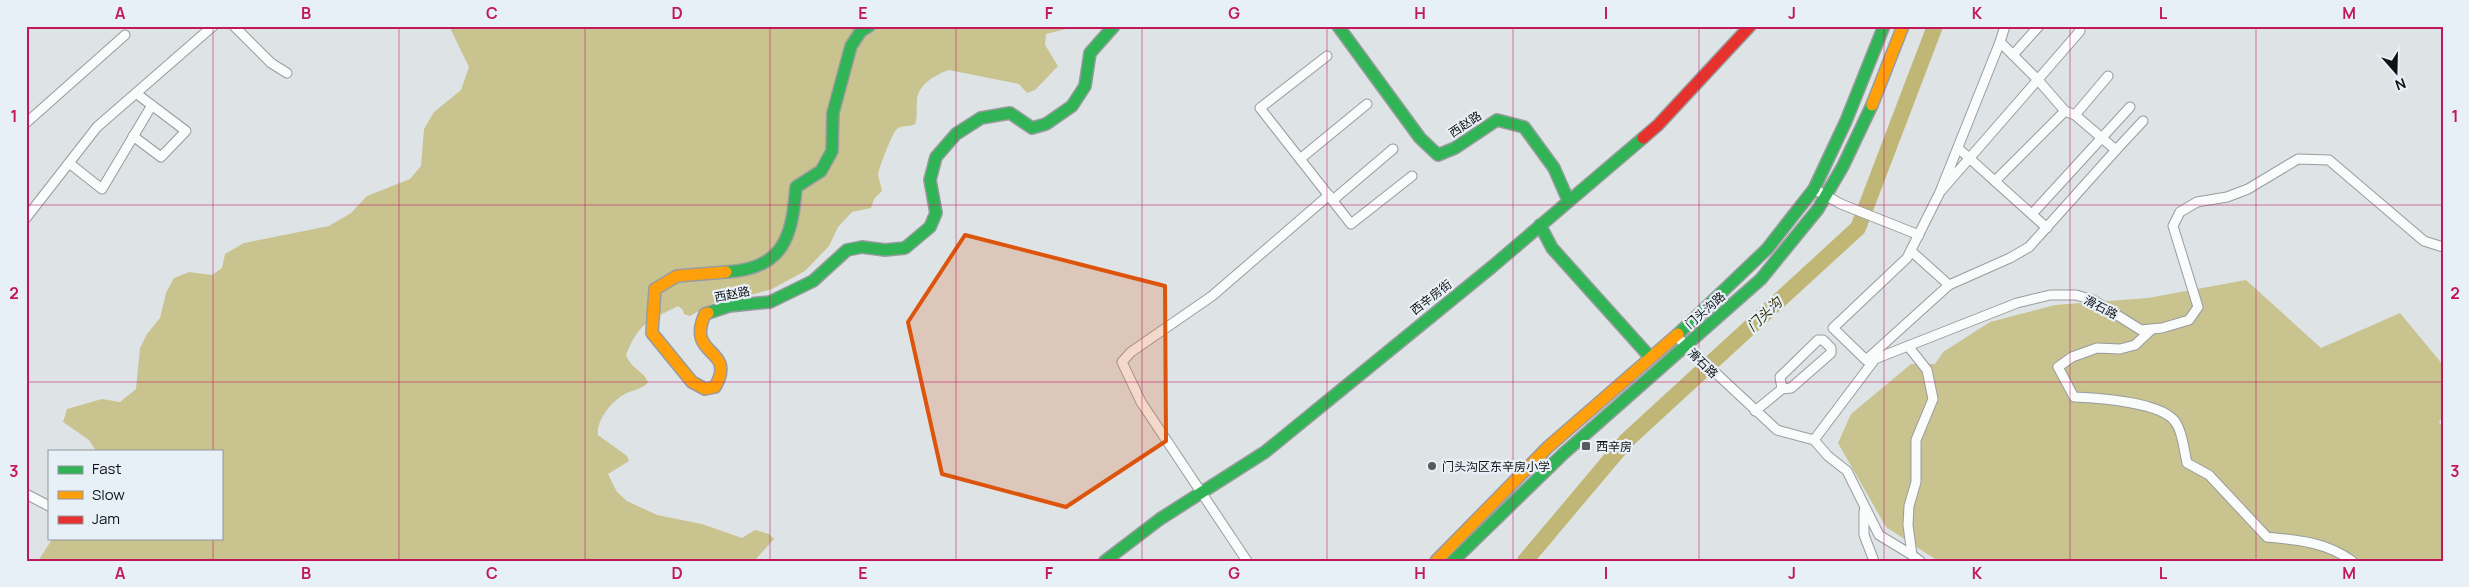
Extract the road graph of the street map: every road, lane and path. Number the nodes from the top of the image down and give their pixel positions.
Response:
1 (213, 26) edge
2 (234, 26) edge
3 (869, 26) edge
4 (1114, 26) edge
5 (1338, 26) edge
6 (1750, 26) edge
7 (1884, 26) edge
8 (1903, 26) edge
9 (2005, 26) edge
10 (2039, 26) edge
11 (2079, 26) edge
12 (125, 35) dead end
13 (2000, 42) junction
14 (2013, 55) junction
15 (1327, 56) dead end
16 (287, 73) dead end
17 (2108, 76) dead end
18 (2038, 80) junction
19 (137, 94) junction
20 (1367, 104) dead end
21 (152, 105) junction
22 (2130, 106) dead end
23 (2065, 111) junction
24 (2075, 115) junction
25 (2143, 121) dead end
26 (26, 123) edge
27 (133, 136) junction
28 (2101, 137) junction
29 (1958, 148) junction
30 (1393, 149) dead end
31 (2116, 150) junction
32 (1300, 159) junction
33 (1970, 159) junction
34 (69, 163) junction
35 (1412, 176) dead end
36 (1995, 181) junction
37 (1814, 188) junction
38 (1940, 192) junction
39 (1826, 195) junction
40 (1331, 198) junction
41 (1568, 200) junction
42 (2032, 214) junction
43 (26, 218) edge
44 (1540, 225) junction
45 (2048, 228) junction
46 (1919, 235) junction
47 (2443, 248) edge
48 (1911, 251) junction
49 (1949, 285) junction
50 (2152, 329) junction
51 (1676, 336) junction
52 (1686, 345) junction
53 (1908, 346) junction
54 (1650, 357) junction
55 (1782, 389) junction
56 (1755, 411) junction
57 (1814, 440) junction
58 (1202, 493) junction
59 (26, 494) edge
60 (48, 505) edge
61 (1864, 508) junction
62 (1916, 558) edge
63 (1105, 561) edge
64 (1247, 561) edge
65 (1436, 561) edge
66 (1453, 561) edge
67 (1874, 561) edge
68 (2352, 561) edge

1 - 19 street
2 - 16 street
3 - 4 street, 西赵路
5 - 41 street, 西赵路
6 - 41 street, 西辛房街
7 - 37 street, 门头沟路
8 - 39 street, 门头沟路
9 - 13 street
10 - 14 street
11 - 18 street
12 - 26 street
13 - 14 street
13 - 29 street
14 - 18 street
15 - 32 street
17 - 24 street
18 - 23 street
18 - 33 street
19 - 21 street
19 - 34 street
20 - 32 street
21 - 27 street
21 - 27 street
22 - 28 street
23 - 24 street
23 - 36 street
24 - 28 street
25 - 31 street
27 - 34 street
28 - 31 street
28 - 42 street
29 - 33 street
29 - 38 street
30 - 40 street
31 - 45 street
32 - 40 street
33 - 36 street
33 - 38 street
34 - 43 street
35 - 40 street
36 - 42 street
37 - 39 street
37 - 51 street, 门头沟路
38 - 46 street
39 - 46 street
39 - 52 street, 门头沟路
40 - 58 street
41 - 44 street, 西辛房街
42 - 45 street
44 - 54 street
44 - 58 street, 西辛房街
45 - 49 street
46 - 48 street
47 - 50 street, 滑石路
48 - 49 street
48 - 49 street
50 - 53 street, 滑石路
50 - 68 street
51 - 52 street, 滑石路
51 - 54 street, 门头沟路
52 - 56 street, 滑石路
52 - 66 street, 门头沟路
53 - 57 street, 滑石路
53 - 62 street
54 - 65 street, 门头沟路
55 - 55 street
55 - 56 street
56 - 57 street, 滑石路
57 - 61 street
58 - 63 street, 西辛房街
58 - 64 street
59 - 60 street
61 - 62 street
61 - 67 street

